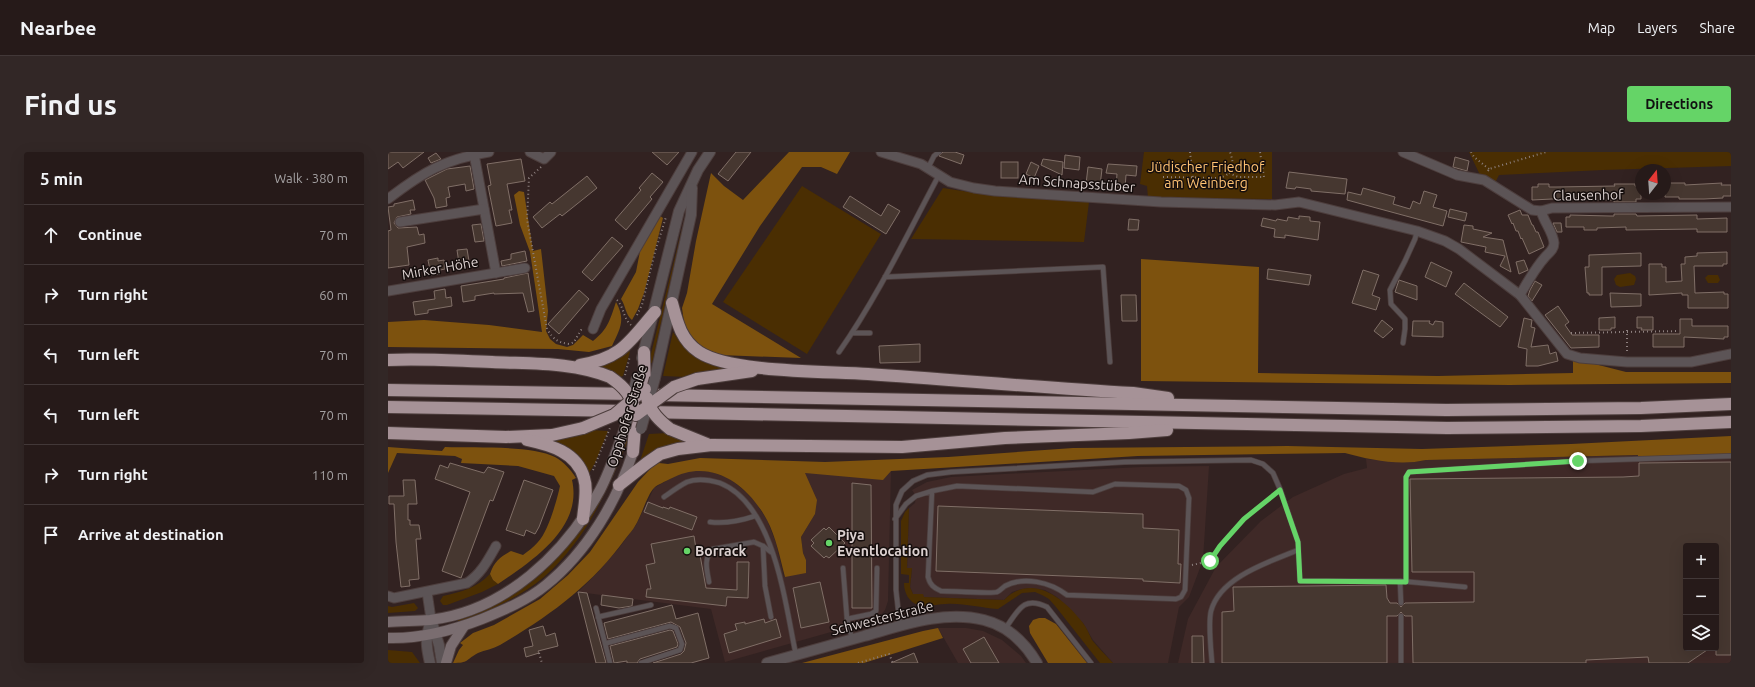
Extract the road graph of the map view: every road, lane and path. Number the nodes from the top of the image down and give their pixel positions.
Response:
1 (490, 152) edge
2 (530, 152) edge
3 (551, 152) edge
4 (692, 152) edge
5 (710, 152) edge
6 (881, 152) edge
7 (939, 152) edge
8 (1190, 152) edge
9 (1230, 152) edge
10 (1260, 152) edge
11 (1403, 152) edge
12 (1471, 152) edge
13 (1546, 152) edge
14 (474, 154) junction
15 (934, 154) edge
16 (543, 162) junction
17 (928, 168) junction
18 (1489, 169) junction
19 (1229, 173) junction
20 (939, 175) junction
21 (1163, 177) dead end
22 (1193, 178) junction
23 (1484, 180) junction
24 (692, 184) junction
25 (388, 199) edge
26 (1731, 207) edge
27 (484, 209) junction
28 (1541, 211) junction
29 (400, 222) dead end
30 (1417, 231) junction
31 (525, 268) dead end
32 (496, 273) junction
33 (885, 277) junction
34 (388, 291) edge
35 (1520, 295) junction
36 (672, 303) junction
37 (623, 308) dead end
38 (655, 312) junction
39 (630, 325) dead end
40 (592, 329) joint
41 (1627, 331) junction
42 (1679, 331) dead end
43 (1570, 332) dead end
44 (852, 333) junction
45 (870, 333) dead end
46 (1403, 343) dead end
47 (1627, 345) dead end
48 (644, 352) joint
49 (839, 352) dead end
50 (630, 354) dead end
51 (1731, 354) edge
52 (388, 360) edge
53 (1110, 362) dead end
54 (572, 366) junction
55 (776, 369) junction
56 (625, 377) dead end
57 (645, 380) junction
58 (388, 390) edge
59 (632, 401) junction
60 (1731, 404) edge
61 (648, 405) junction
62 (388, 406) edge
63 (1220, 406) junction
64 (636, 415) junction
65 (1731, 422) edge
66 (1222, 424) junction
67 (610, 428) dead end
68 (633, 429) junction
69 (388, 433) edge
70 (506, 437) junction
71 (712, 446) junction
72 (633, 452) joint
73 (1731, 456) edge
74 (591, 475) dead end
75 (619, 485) junction
76 (1280, 490) junction
77 (932, 491) junction
78 (664, 497) dead end
79 (755, 516) junction
80 (583, 519) junction
81 (895, 519) junction
82 (710, 522) dead end
83 (496, 546) dead end
84 (763, 546) junction
85 (1298, 550) junction
86 (774, 555) junction
87 (1187, 566) dead end
88 (843, 568) dead end
89 (877, 568) dead end
90 (1400, 581) junction
91 (709, 582) dead end
92 (1406, 582) junction
93 (1464, 587) dead end
94 (427, 592) junction
95 (388, 596) edge
96 (1401, 603) dead end
97 (651, 605) dead end
98 (596, 608) dead end
99 (1401, 616) dead end
100 (598, 617) junction
101 (771, 617) dead end
102 (847, 619) junction
103 (431, 620) junction
104 (388, 622) edge
105 (464, 626) junction
106 (900, 626) junction
107 (1005, 629) junction
108 (431, 635) junction
109 (388, 638) edge
110 (852, 639) junction
111 (607, 643) junction
112 (539, 653) dead end
113 (796, 655) junction
114 (430, 663) edge
115 (442, 663) edge
116 (446, 663) edge
117 (542, 663) edge
118 (610, 663) edge
119 (641, 663) edge
120 (767, 663) edge
121 (858, 663) edge
122 (892, 663) edge
123 (1037, 663) edge
124 (1091, 663) edge
125 (1212, 663) edge
126 (1401, 663) edge

1 - 14 street
2 - 16 street
3 - 16 street
4 - 40 street
5 - 24 street, Opphofer Straße
6 - 17 street, Am Schnapsstüber
7 - 15 lane
8 - 22 path
9 - 19 path
10 - 19 path
11 - 23 street
12 - 18 path
13 - 18 path
14 - 25 street
14 - 27 street, Mirker Höhe
15 - 17 lane
16 - 40 path
17 - 20 street, Am Schnapsstüber
18 - 23 path
19 - 22 path
20 - 30 street, Am Schnapsstüber
20 - 33 lane
21 - 22 path
23 - 28 street
24 - 36 street, Opphofer Straße
24 - 38 street, Opphofer Straße
26 - 28 street, Clausenhof
27 - 29 street
27 - 32 street, Mirker Höhe
28 - 35 street
30 - 35 street, Am Schnapsstüber
30 - 46 lane
31 - 32 street, Mirker Höhe
32 - 34 street, Mirker Höhe
33 - 44 lane
33 - 53 lane
35 - 51 street, Am Schnapsstüber
36 - 55 highway
36 - 57 street, Opphofer Straße
37 - 39 path
38 - 48 street, Opphofer Straße
38 - 54 highway
41 - 42 path
41 - 43 path
41 - 47 path
44 - 45 lane
44 - 49 lane
48 - 57 highway
50 - 56 path
52 - 54 highway
54 - 59 highway, bridge
55 - 61 highway, bridge
55 - 63 highway
57 - 59 highway, bridge
57 - 61 highway, bridge
58 - 63 highway
59 - 64 highway, bridge
59 - 68 street, Opphofer Straße, bridge
59 - 70 highway, bridge
60 - 63 highway
61 - 64 highway, bridge
61 - 68 street, Opphofer Straße, bridge
61 - 71 highway, bridge
62 - 66 highway
64 - 68 highway
65 - 66 highway
66 - 71 highway
67 - 74 path
68 - 72 highway
68 - 80 main road, Opphofer Straße
69 - 70 highway
70 - 80 highway
71 - 75 highway
72 - 75 main road, Opphofer Straße
73 - 92 lane
75 - 105 main road, Opphofer Straße
76 - 81 lane
76 - 85 lane
76 - 87 path
77 - 77 lane
77 - 81 lane
78 - 79 lane
79 - 82 lane
79 - 86 lane
80 - 103 main road, Opphofer Straße
81 - 106 lane
83 - 94 street
84 - 86 lane
84 - 91 lane
84 - 101 lane
85 - 90 lane
85 - 125 lane
86 - 113 lane
88 - 102 lane
89 - 102 lane
90 - 92 lane
90 - 96 lane
92 - 93 lane
94 - 95 street
94 - 103 street
97 - 100 lane
98 - 100 lane
99 - 126 lane
100 - 111 lane
102 - 110 lane
103 - 104 main road, Opphofer Straße
103 - 108 street
105 - 108 main road, Opphofer Straße
105 - 116 main road
106 - 107 street, Schwesterstraße
106 - 110 street, Schwesterstraße
107 - 123 street, Schwesterstraße
107 - 124 lane
108 - 109 main road, Opphofer Straße
108 - 114 street
108 - 115 street
110 - 113 street, Schwesterstraße
111 - 118 lane
111 - 119 lane
112 - 117 path
113 - 120 street, Schwesterstraße
121 - 122 path

